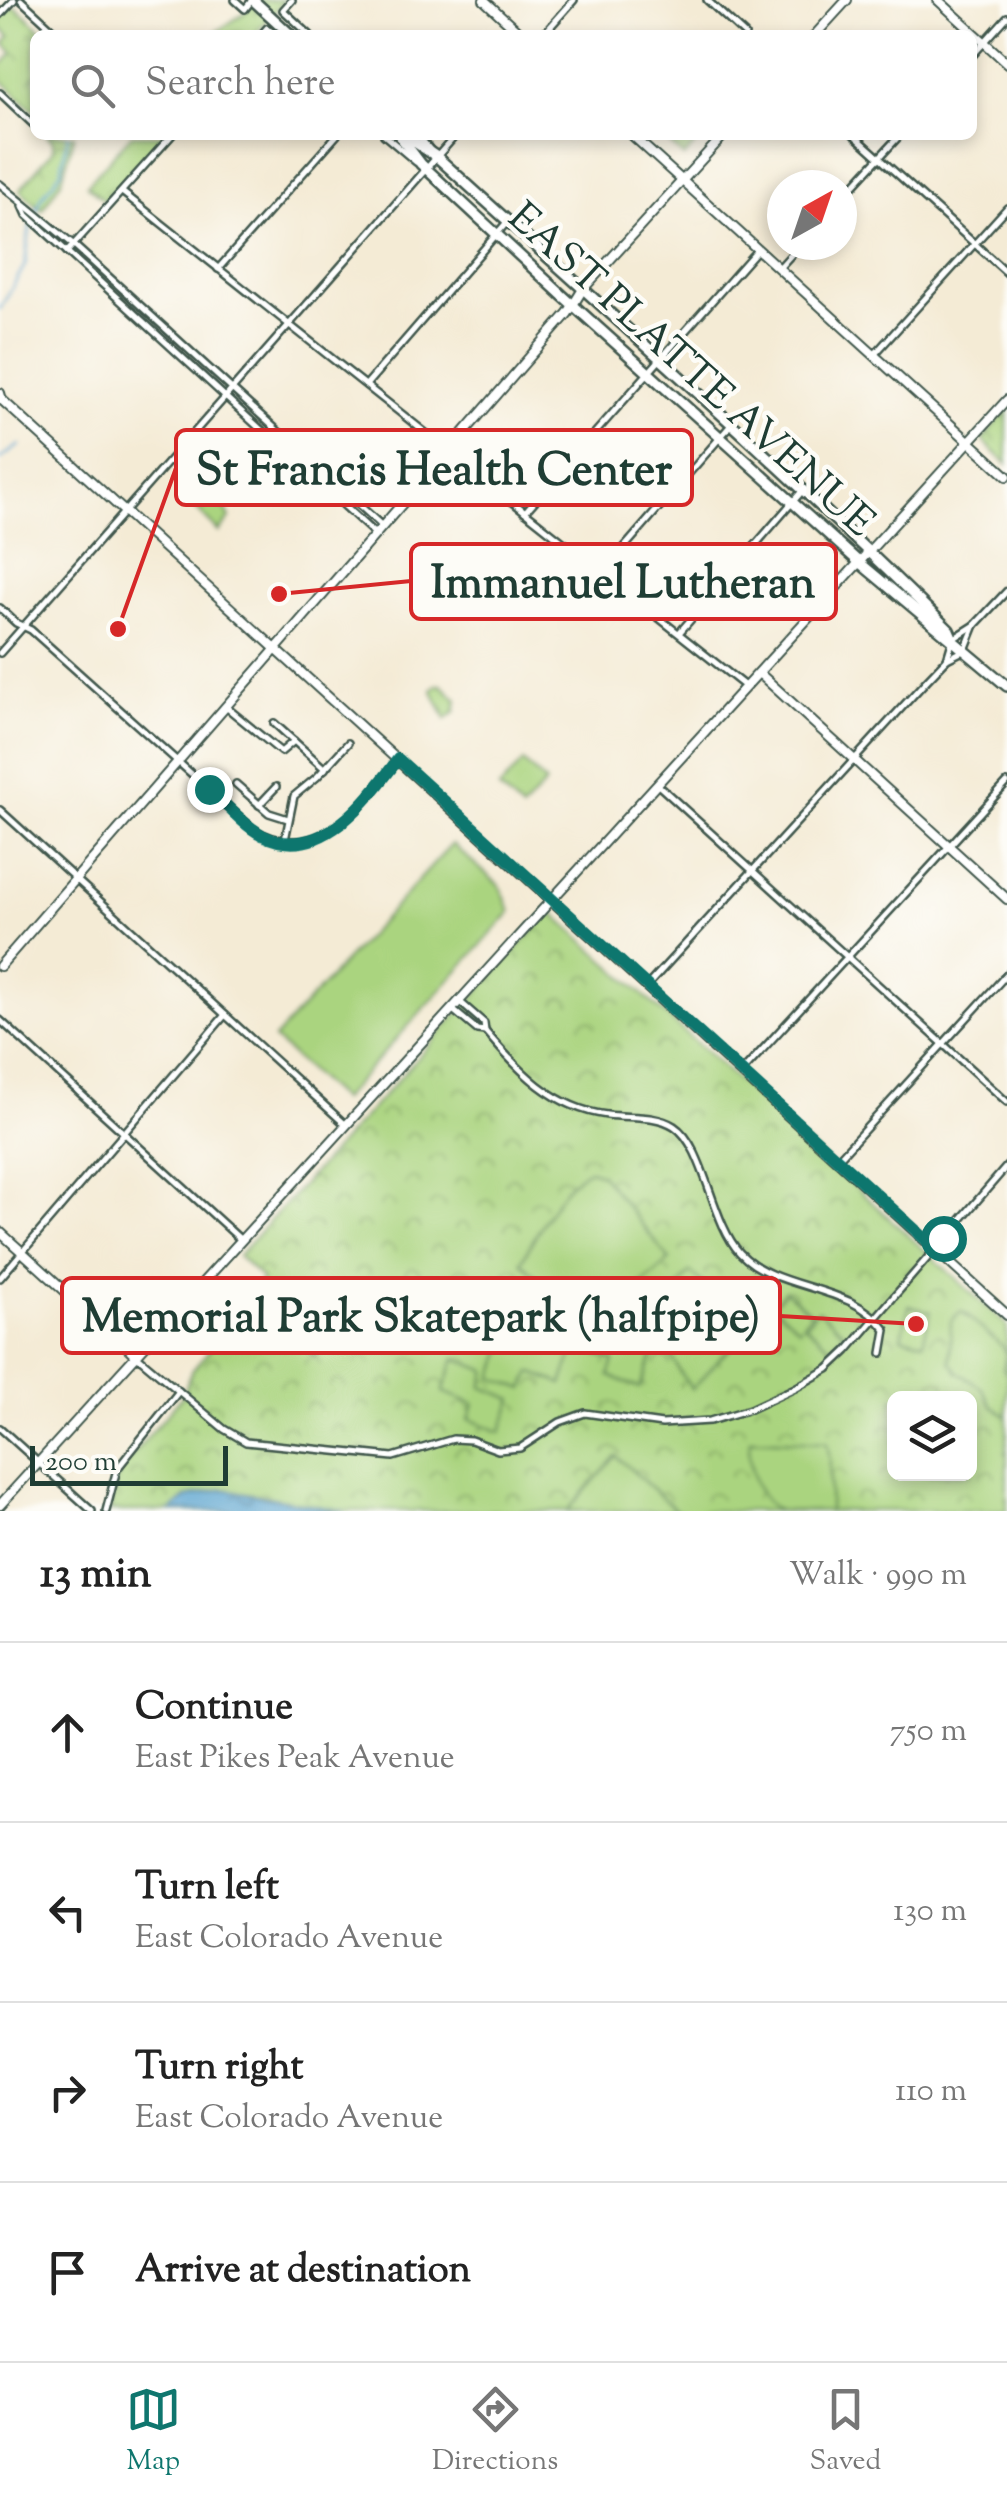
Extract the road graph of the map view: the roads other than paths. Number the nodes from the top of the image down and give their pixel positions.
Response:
1 (17, 0) edge
2 (235, 0) edge
3 (252, 0) edge
4 (292, 0) edge
5 (484, 0) edge
6 (574, 0) edge
7 (706, 0) edge
8 (847, 0) edge
9 (938, 0) edge
10 (0, 15) edge
11 (1007, 18) edge
12 (53, 30) edge
13 (285, 30) edge
14 (305, 30) edge
15 (517, 30) edge
16 (547, 30) edge
17 (739, 30) edge
18 (820, 30) edge
19 (971, 30) edge
20 (977, 36) edge
21 (984, 42) junction
22 (977, 50) edge
23 (1007, 63) edge
24 (0, 93) edge
25 (30, 121) edge
26 (168, 140) edge
27 (333, 140) edge
28 (390, 140) edge
29 (405, 140) edge
30 (409, 140) edge
31 (422, 140) edge
32 (450, 140) edge
33 (637, 140) edge
34 (719, 140) edge
35 (859, 140) edge
36 (895, 140) edge
37 (434, 155) junction
38 (879, 158) junction
39 (424, 166) junction
40 (682, 181) junction
41 (857, 182) edge
42 (0, 184) edge
43 (122, 192) junction
44 (23, 206) junction
45 (1007, 208) edge
46 (508, 221) junction
47 (496, 234) junction
48 (974, 244) junction
49 (74, 245) junction
50 (758, 250) junction
51 (67, 252) junction
52 (786, 260) edge
53 (778, 268) junction
54 (218, 269) junction
55 (1007, 273) edge
56 (583, 290) junction
57 (574, 306) junction
58 (288, 325) junction
59 (874, 355) junction
60 (660, 358) junction
61 (648, 370) junction
62 (366, 385) junction
63 (232, 389) junction
64 (1, 398) edge
65 (224, 398) junction
66 (1007, 400) edge
67 (731, 425) junction
68 (720, 437) junction
69 (968, 442) junction
70 (448, 451) junction
71 (1007, 476) edge
72 (802, 490) junction
73 (792, 502) junction
74 (126, 510) junction
75 (525, 512) junction
76 (383, 526) junction
77 (376, 535) junction
78 (870, 552) junction
79 (860, 563) junction
80 (602, 573) junction
81 (1007, 591) edge
82 (0, 608) edge
83 (975, 625) junction
84 (23, 626) junction
85 (678, 633) junction
86 (952, 639) junction
87 (277, 649) junction
88 (966, 650) junction
89 (0, 653) edge
90 (946, 660) junction
91 (759, 673) junction
92 (1007, 686) edge
93 (746, 687) junction
94 (226, 707) junction
95 (274, 723) dead end
96 (294, 741) junction
97 (348, 743) dead end
98 (398, 759) junction
99 (854, 760) junction
100 (178, 762) junction
101 (325, 768) junction
102 (1007, 783) edge
103 (236, 784) dead end
104 (658, 784) junction
105 (276, 787) dead end
106 (259, 805) junction
107 (0, 810) edge
108 (288, 819) junction
109 (284, 842) junction
110 (949, 846) junction
111 (752, 871) junction
112 (76, 879) junction
113 (552, 899) junction
114 (1007, 899) edge
115 (848, 957) junction
116 (0, 966) edge
117 (1007, 974) edge
118 (647, 986) junction
119 (457, 1006) junction
120 (226, 1015) junction
121 (0, 1020) edge
122 (944, 1045) junction
123 (742, 1072) junction
124 (1007, 1102) edge
125 (346, 1125) junction
126 (124, 1133) junction
127 (837, 1160) junction
128 (1007, 1166) edge
129 (0, 1232) edge
130 (242, 1241) junction
131 (934, 1247) junction
132 (22, 1252) junction
133 (0, 1278) edge
134 (1007, 1315) edge
135 (874, 1318) junction
136 (882, 1352) dead end
137 (137, 1356) junction
138 (179, 1392) junction
139 (0, 1428) edge
140 (39, 1464) junction
141 (0, 1505) edge
142 (92, 1511) edge
143 (106, 1511) edge

1 - 10 street
1 - 12 street
2 - 3 street
3 - 13 main road
4 - 14 street
5 - 15 main road
6 - 16 street
7 - 17 street
8 - 18 main road
9 - 19 main road
11 - 21 street
20 - 21 main road
21 - 22 street
21 - 23 main road
24 - 25 street
26 - 43 street
27 - 54 street
28 - 39 street
29 - 39 main road, EAST PLATTE AVENUE
30 - 37 main road, EAST PLATTE AVENUE
31 - 37 street
32 - 37 street
33 - 40 main road
34 - 40 main road
35 - 38 street
36 - 38 street
37 - 39 street
37 - 46 main road, EAST PLATTE AVENUE
38 - 41 street
38 - 48 street
39 - 47 main road, EAST PLATTE AVENUE
39 - 58 street
40 - 50 main road
40 - 56 main road
42 - 44 street
43 - 49 street
43 - 54 street
44 - 49 street
44 - 51 street
45 - 48 street
46 - 47 street
46 - 56 main road, EAST PLATTE AVENUE
47 - 57 main road, EAST PLATTE AVENUE
47 - 62 street
48 - 55 street
48 - 59 street
49 - 51 street
49 - 63 street
50 - 53 main road
50 - 60 street
51 - 65 street
52 - 53 street
53 - 59 main road
54 - 58 street
56 - 57 main road
56 - 60 main road, EAST PLATTE AVENUE
57 - 61 main road, EAST PLATTE AVENUE
57 - 70 main road
58 - 62 street
58 - 63 street
59 - 69 main road
60 - 61 street
60 - 67 main road, EAST PLATTE AVENUE
61 - 68 main road, EAST PLATTE AVENUE
61 - 75 street
62 - 70 street
63 - 65 street
63 - 76 street
64 - 74 main road
65 - 74 street
65 - 77 street
66 - 69 main road
67 - 68 street
67 - 72 main road, EAST PLATTE AVENUE
68 - 73 main road, EAST PLATTE AVENUE
68 - 80 street
69 - 71 main road
69 - 78 main road
70 - 75 street
70 - 76 main road
72 - 73 street
72 - 78 main road, EAST PLATTE AVENUE
73 - 79 main road, EAST PLATTE AVENUE
73 - 85 street
74 - 84 street
74 - 87 main road
75 - 80 street
76 - 77 main road
77 - 87 main road
78 - 79 main road
78 - 86 main road, EAST PLATTE AVENUE
79 - 86 main road, EAST PLATTE AVENUE
79 - 91 main road
80 - 85 street
81 - 83 street
82 - 84 street
83 - 86 street
83 - 88 street
84 - 89 street
84 - 100 street
85 - 93 street
86 - 88 main road, EAST PLATTE AVENUE
86 - 90 street
87 - 94 main road
87 - 98 main road
88 - 90 street
88 - 92 main road, EAST PLATTE AVENUE
90 - 99 street
91 - 93 main road
91 - 99 main road
93 - 104 main road
94 - 96 street
94 - 100 main road
95 - 96 street
96 - 101 street
97 - 101 street
98 - 109 street
98 - 113 main road
99 - 110 main road
99 - 111 street
100 - 109 street
100 - 112 main road
101 - 108 street
102 - 110 street
103 - 106 street
104 - 111 street
104 - 113 main road
105 - 106 street
106 - 108 street
107 - 112 street
108 - 109 street
110 - 114 main road
110 - 115 street
111 - 115 street
111 - 118 street
112 - 116 main road
112 - 120 street
113 - 118 main road
113 - 119 main road
115 - 122 street
115 - 123 street
117 - 122 street
118 - 123 main road
119 - 125 main road
119 - 135 street
120 - 125 street
120 - 126 street
121 - 126 street
122 - 124 street
122 - 127 street
123 - 127 main road
125 - 130 main road
126 - 130 street
126 - 132 street
127 - 131 main road
128 - 131 street
129 - 132 main road
130 - 137 main road
131 - 134 main road
131 - 135 street
132 - 133 street
132 - 137 main road
135 - 136 street
135 - 138 street
137 - 138 street
137 - 140 main road
138 - 143 street
139 - 140 street
140 - 141 main road
140 - 142 street

